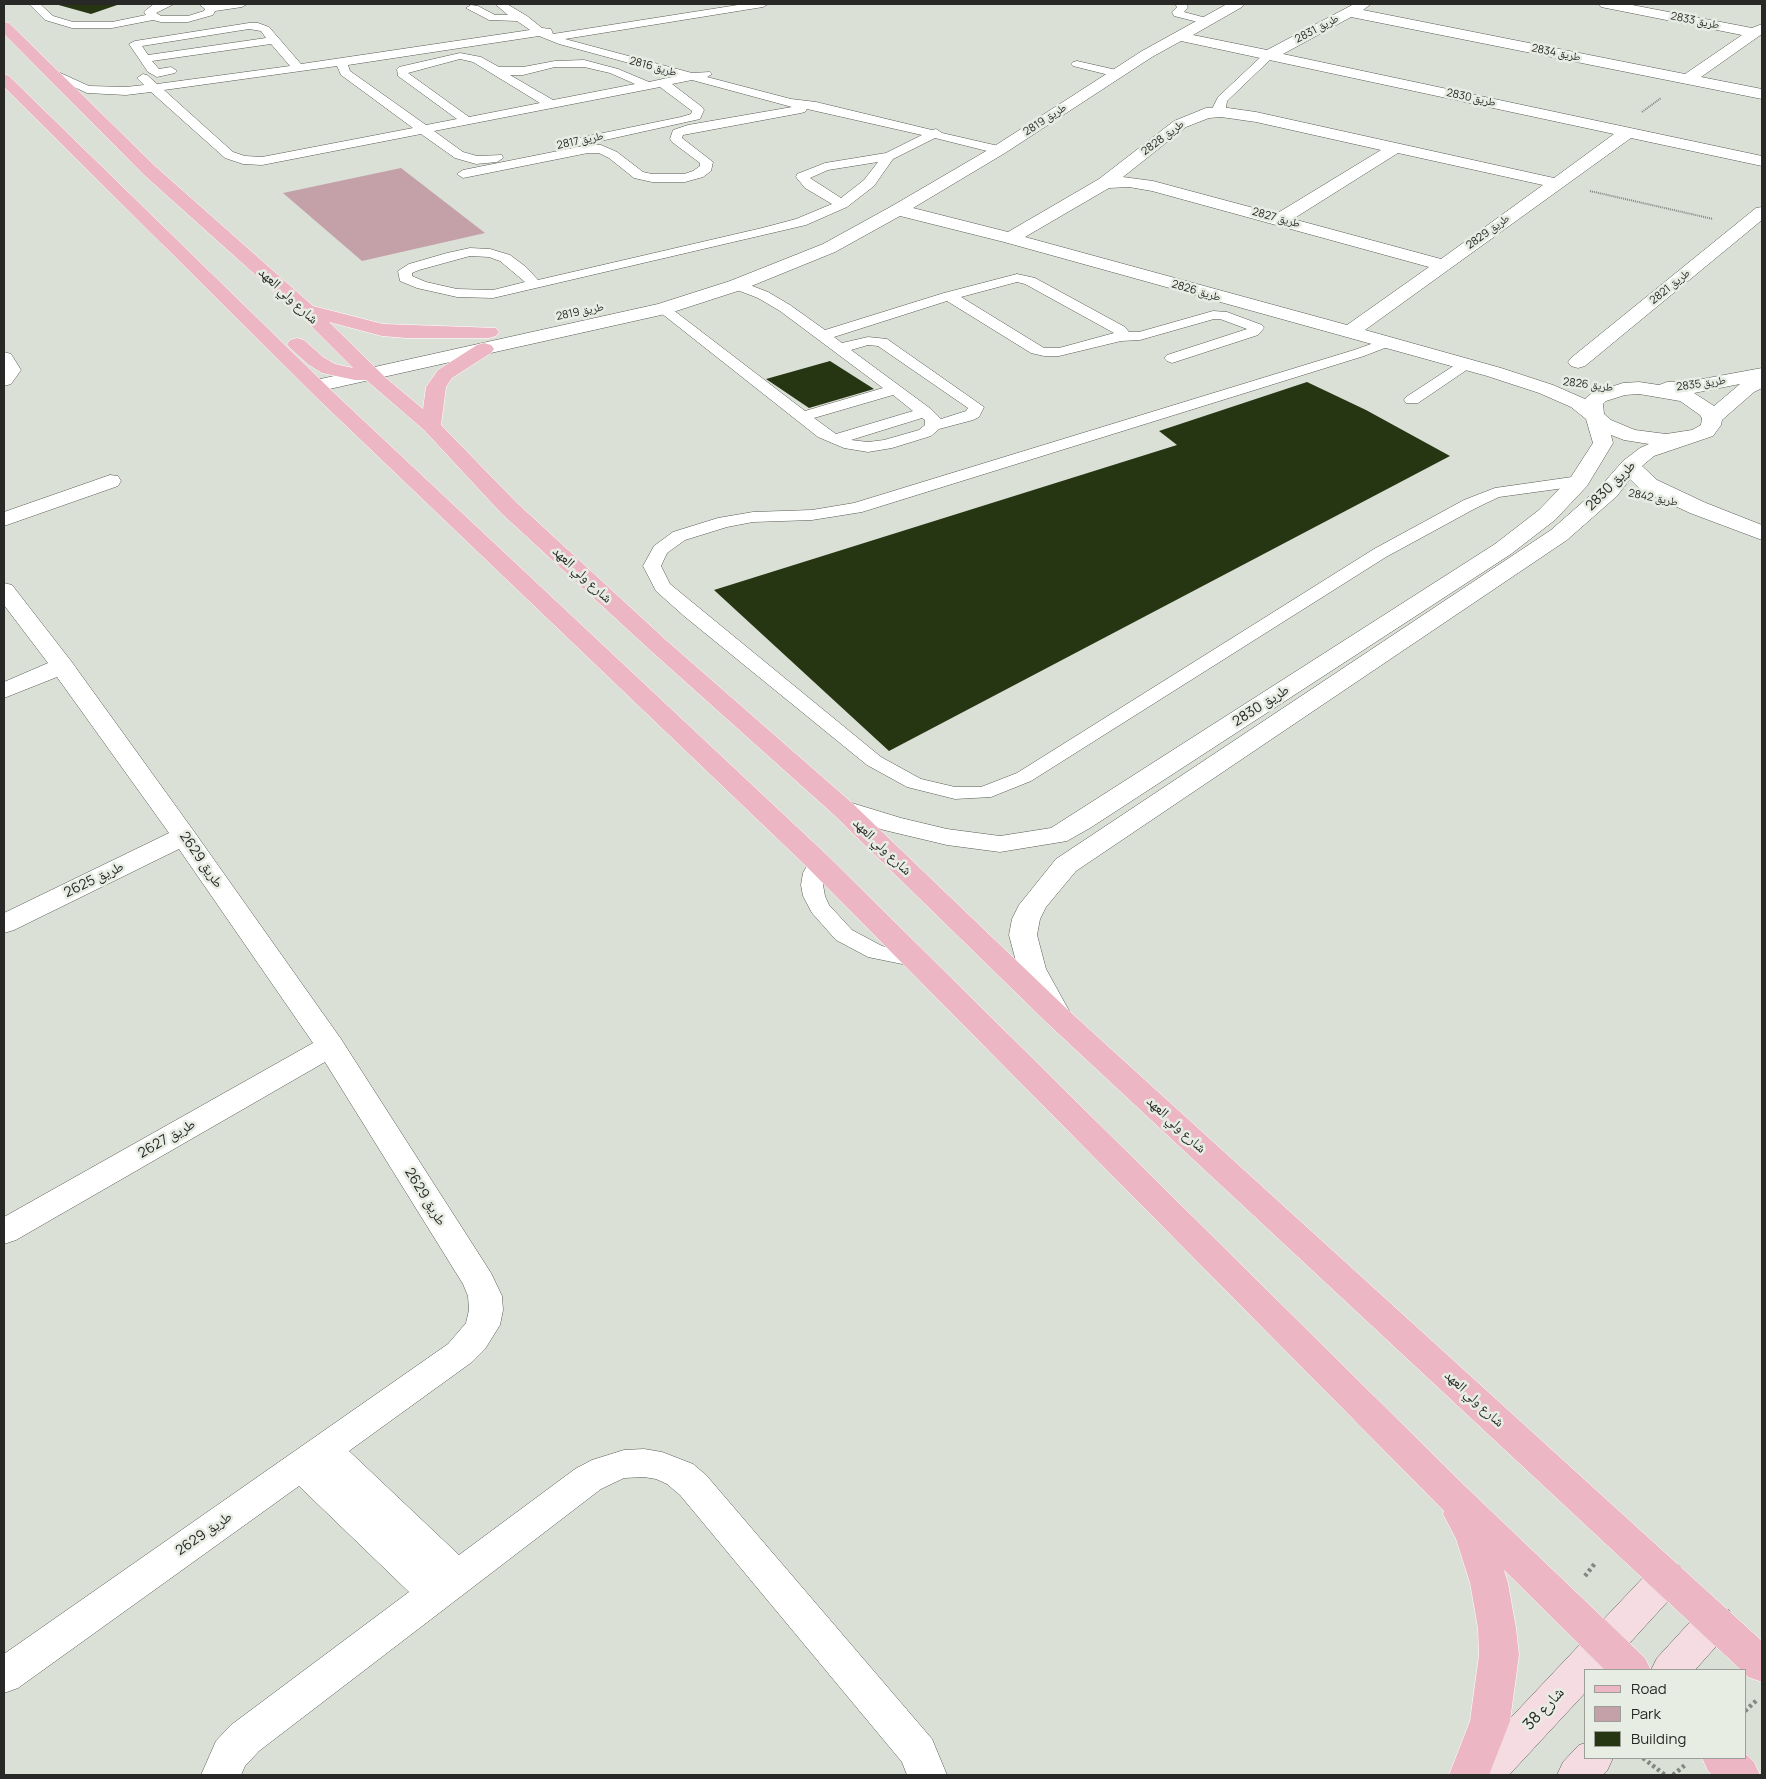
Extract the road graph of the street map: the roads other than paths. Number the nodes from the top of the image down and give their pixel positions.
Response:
1 (34, 4) edge
2 (169, 4) edge
3 (242, 4) edge
4 (500, 4) edge
5 (517, 4) edge
6 (676, 4) edge
7 (763, 4) edge
8 (1180, 4) edge
9 (1237, 4) edge
10 (1364, 4) edge
11 (1606, 4) edge
12 (207, 6) edge
13 (471, 8) dead end
14 (1349, 12) junction
15 (689, 15) junction
16 (153, 17) junction
17 (521, 18) junction
18 (1206, 21) junction
19 (4, 26) edge
20 (547, 29) junction
21 (1758, 30) edge
22 (1179, 36) junction
23 (274, 40) junction
24 (321, 54) dead end
25 (287, 55) junction
26 (1269, 55) junction
27 (269, 58) dead end
28 (144, 59) junction
29 (344, 61) junction
30 (1077, 64) dead end
31 (298, 68) junction
32 (186, 69) dead end
33 (497, 72) junction
34 (52, 73) junction
35 (706, 74) junction
36 (1116, 74) junction
37 (690, 77) junction
38 (143, 78) dead end
39 (4, 79) edge
40 (1688, 79) junction
41 (662, 82) junction
42 (647, 85) junction
43 (154, 88) junction
44 (1762, 94) edge
45 (550, 104) junction
46 (816, 106) junction
47 (1221, 112) junction
48 (466, 120) junction
49 (421, 129) junction
50 (1623, 131) junction
51 (936, 133) junction
52 (1395, 148) junction
53 (999, 150) junction
54 (889, 156) junction
55 (1762, 161) edge
56 (463, 174) dead end
57 (1105, 182) junction
58 (1555, 183) junction
59 (842, 204) junction
60 (898, 210) junction
61 (1762, 212) edge
62 (1280, 219) junction
63 (851, 234) junction
64 (1010, 238) junction
65 (1444, 264) junction
66 (714, 278) junction
67 (534, 284) junction
68 (737, 285) junction
69 (950, 296) junction
70 (648, 297) junction
71 (663, 309) junction
72 (306, 310) junction
73 (1349, 333) junction
74 (822, 336) junction
75 (1119, 337) junction
76 (486, 340) junction
77 (1385, 343) junction
78 (838, 349) junction
79 (4, 358) edge
80 (1172, 358) dead end
81 (1578, 362) dead end
82 (1466, 364) junction
83 (364, 368) junction
84 (1494, 372) junction
85 (1762, 374) edge
86 (317, 377) junction
87 (4, 380) edge
88 (1762, 381) edge
89 (1631, 389) junction
90 (895, 390) junction
91 (1412, 400) dead end
92 (925, 412) junction
93 (802, 417) junction
94 (1595, 417) junction
95 (1712, 418) junction
96 (431, 426) junction
97 (933, 426) junction
98 (835, 440) junction
99 (1682, 440) junction
100 (1630, 465) junction
101 (110, 481) dead end
102 (1579, 481) junction
103 (1609, 491) junction
104 (1698, 508) junction
105 (4, 519) edge
106 (1762, 533) edge
107 (4, 590) edge
108 (62, 666) junction
109 (4, 691) edge
110 (842, 808) junction
111 (184, 836) junction
112 (4, 924) edge
113 (1057, 1016) junction
114 (330, 1046) junction
115 (4, 1232) edge
116 (313, 1457) junction
117 (1453, 1497) junction
118 (1666, 1577) junction
119 (447, 1586) junction
120 (1715, 1621) junction
121 (1617, 1658) edge
122 (1762, 1666) edge
123 (1604, 1669) edge
124 (1672, 1669) edge
125 (4, 1676) edge
126 (1584, 1687) edge
127 (1592, 1759) edge
128 (1723, 1759) edge
129 (221, 1775) edge
130 (927, 1775) edge
131 (1469, 1775) edge
132 (1483, 1775) edge
133 (1577, 1775) edge
134 (1740, 1775) edge

1 - 16 lane
2 - 16 lane
3 - 12 lane
4 - 17 lane, طريق 2816
5 - 20 lane, طريق 2816
6 - 15 lane
7 - 15 lane
8 - 18 lane
9 - 18 street, طريق 2819
10 - 14 street, طريق 2831
11 - 21 street, طريق 2833
12 - 16 lane
13 - 17 lane
14 - 26 street, طريق 2831
14 - 40 street, طريق 2834
15 - 20 lane
17 - 20 lane, طريق 2816
18 - 22 street, طريق 2819
19 - 34 main road, شارع ولي العهد
20 - 24 lane
20 - 29 lane
20 - 35 lane, طريق 2816
20 - 37 lane, طريق 2816
21 - 40 street, طريق 2833
22 - 26 street, طريق 2830
22 - 36 street, طريق 2819
23 - 25 lane
23 - 28 lane
23 - 28 lane
25 - 27 lane
25 - 31 lane
26 - 47 lane
26 - 50 street, طريق 2830
28 - 32 lane
29 - 31 lane
29 - 49 lane
30 - 36 lane
31 - 43 lane
33 - 42 lane
33 - 45 lane
33 - 48 lane
34 - 43 lane
34 - 72 main road, شارع ولي العهد
35 - 37 lane
35 - 46 lane, طريق 2816
36 - 53 street, طريق 2819
37 - 41 lane
37 - 46 lane, طريق 2816
38 - 43 lane
39 - 86 main road
40 - 44 street, طريق 2834
41 - 42 lane
41 - 49 lane, طريق 2817
42 - 45 lane
43 - 49 lane
45 - 48 lane
46 - 51 lane, طريق 2816
46 - 56 lane
47 - 52 street, طريق 2828
47 - 57 street, طريق 2828
48 - 49 lane
50 - 55 street, طريق 2830
50 - 58 street, طريق 2829
51 - 53 lane, طريق 2816
51 - 54 lane
52 - 58 street, طريق 2828
52 - 62 street
53 - 60 street, طريق 2819
54 - 59 lane
54 - 59 lane
57 - 62 street, طريق 2827
57 - 64 street, طريق 2828
58 - 65 street, طريق 2829
59 - 67 lane
60 - 63 street, طريق 2819
60 - 64 street, طريق 2826
61 - 81 street, طريق 2821
62 - 65 street, طريق 2827
63 - 66 street, طريق 2819
63 - 68 street, طريق 2819
64 - 73 street, طريق 2826
65 - 73 street, طريق 2829
66 - 68 street
66 - 70 street, طريق 2819
67 - 67 lane
68 - 71 street, طريق 2819
68 - 74 lane
69 - 74 lane
69 - 75 lane
69 - 75 lane
70 - 71 street
70 - 76 street, طريق 2819
71 - 76 street, طريق 2819
71 - 93 lane
72 - 76 main road
72 - 83 main road, شارع ولي العهد
73 - 77 street, طريق 2826
74 - 78 lane
75 - 80 lane
76 - 83 street, طريق 2819
76 - 96 main road
77 - 82 street, طريق 2826
77 - 102 lane
78 - 90 lane
78 - 97 lane
79 - 87 street
82 - 84 street, طريق 2826
82 - 91 lane
83 - 86 street, طريق 2819
83 - 96 main road, شارع ولي العهد
84 - 89 street, طريق 2826
84 - 94 street, طريق 2826
85 - 89 street, طريق 2835
86 - 117 main road
88 - 95 street, طريق 2835
89 - 94 street
89 - 95 street
90 - 92 lane
90 - 93 lane
92 - 97 lane
92 - 98 lane
93 - 98 lane
94 - 99 street, طريق 2826
94 - 102 street, طريق 2830
95 - 99 street, طريق 2835
96 - 110 main road, شارع ولي العهد
97 - 98 lane
99 - 100 street, طريق 2830
100 - 103 street, طريق 2830
100 - 104 street, طريق 2842
101 - 105 street
102 - 103 street, طريق 2842
102 - 110 street, طريق 2830
103 - 104 street, طريق 2842
103 - 113 street, طريق 2830
104 - 106 street, طريق 2842
107 - 108 street, طريق 2629
108 - 109 street
108 - 111 street, طريق 2629
110 - 113 main road, شارع ولي العهد
111 - 112 street, طريق 2625
111 - 114 street, طريق 2629
113 - 118 main road, شارع ولي العهد
114 - 115 street, طريق 2627
114 - 116 street, طريق 2629
116 - 119 street
116 - 125 street, طريق 2629
117 - 121 main road
117 - 131 main road
118 - 120 main road, شارع ولي العهد
118 - 121 street, شارع 38
119 - 129 street
119 - 130 street
120 - 122 main road, شارع ولي العهد
120 - 124 street
121 - 123 street, شارع 38
126 - 132 street, شارع 38
127 - 133 street
128 - 134 main road

